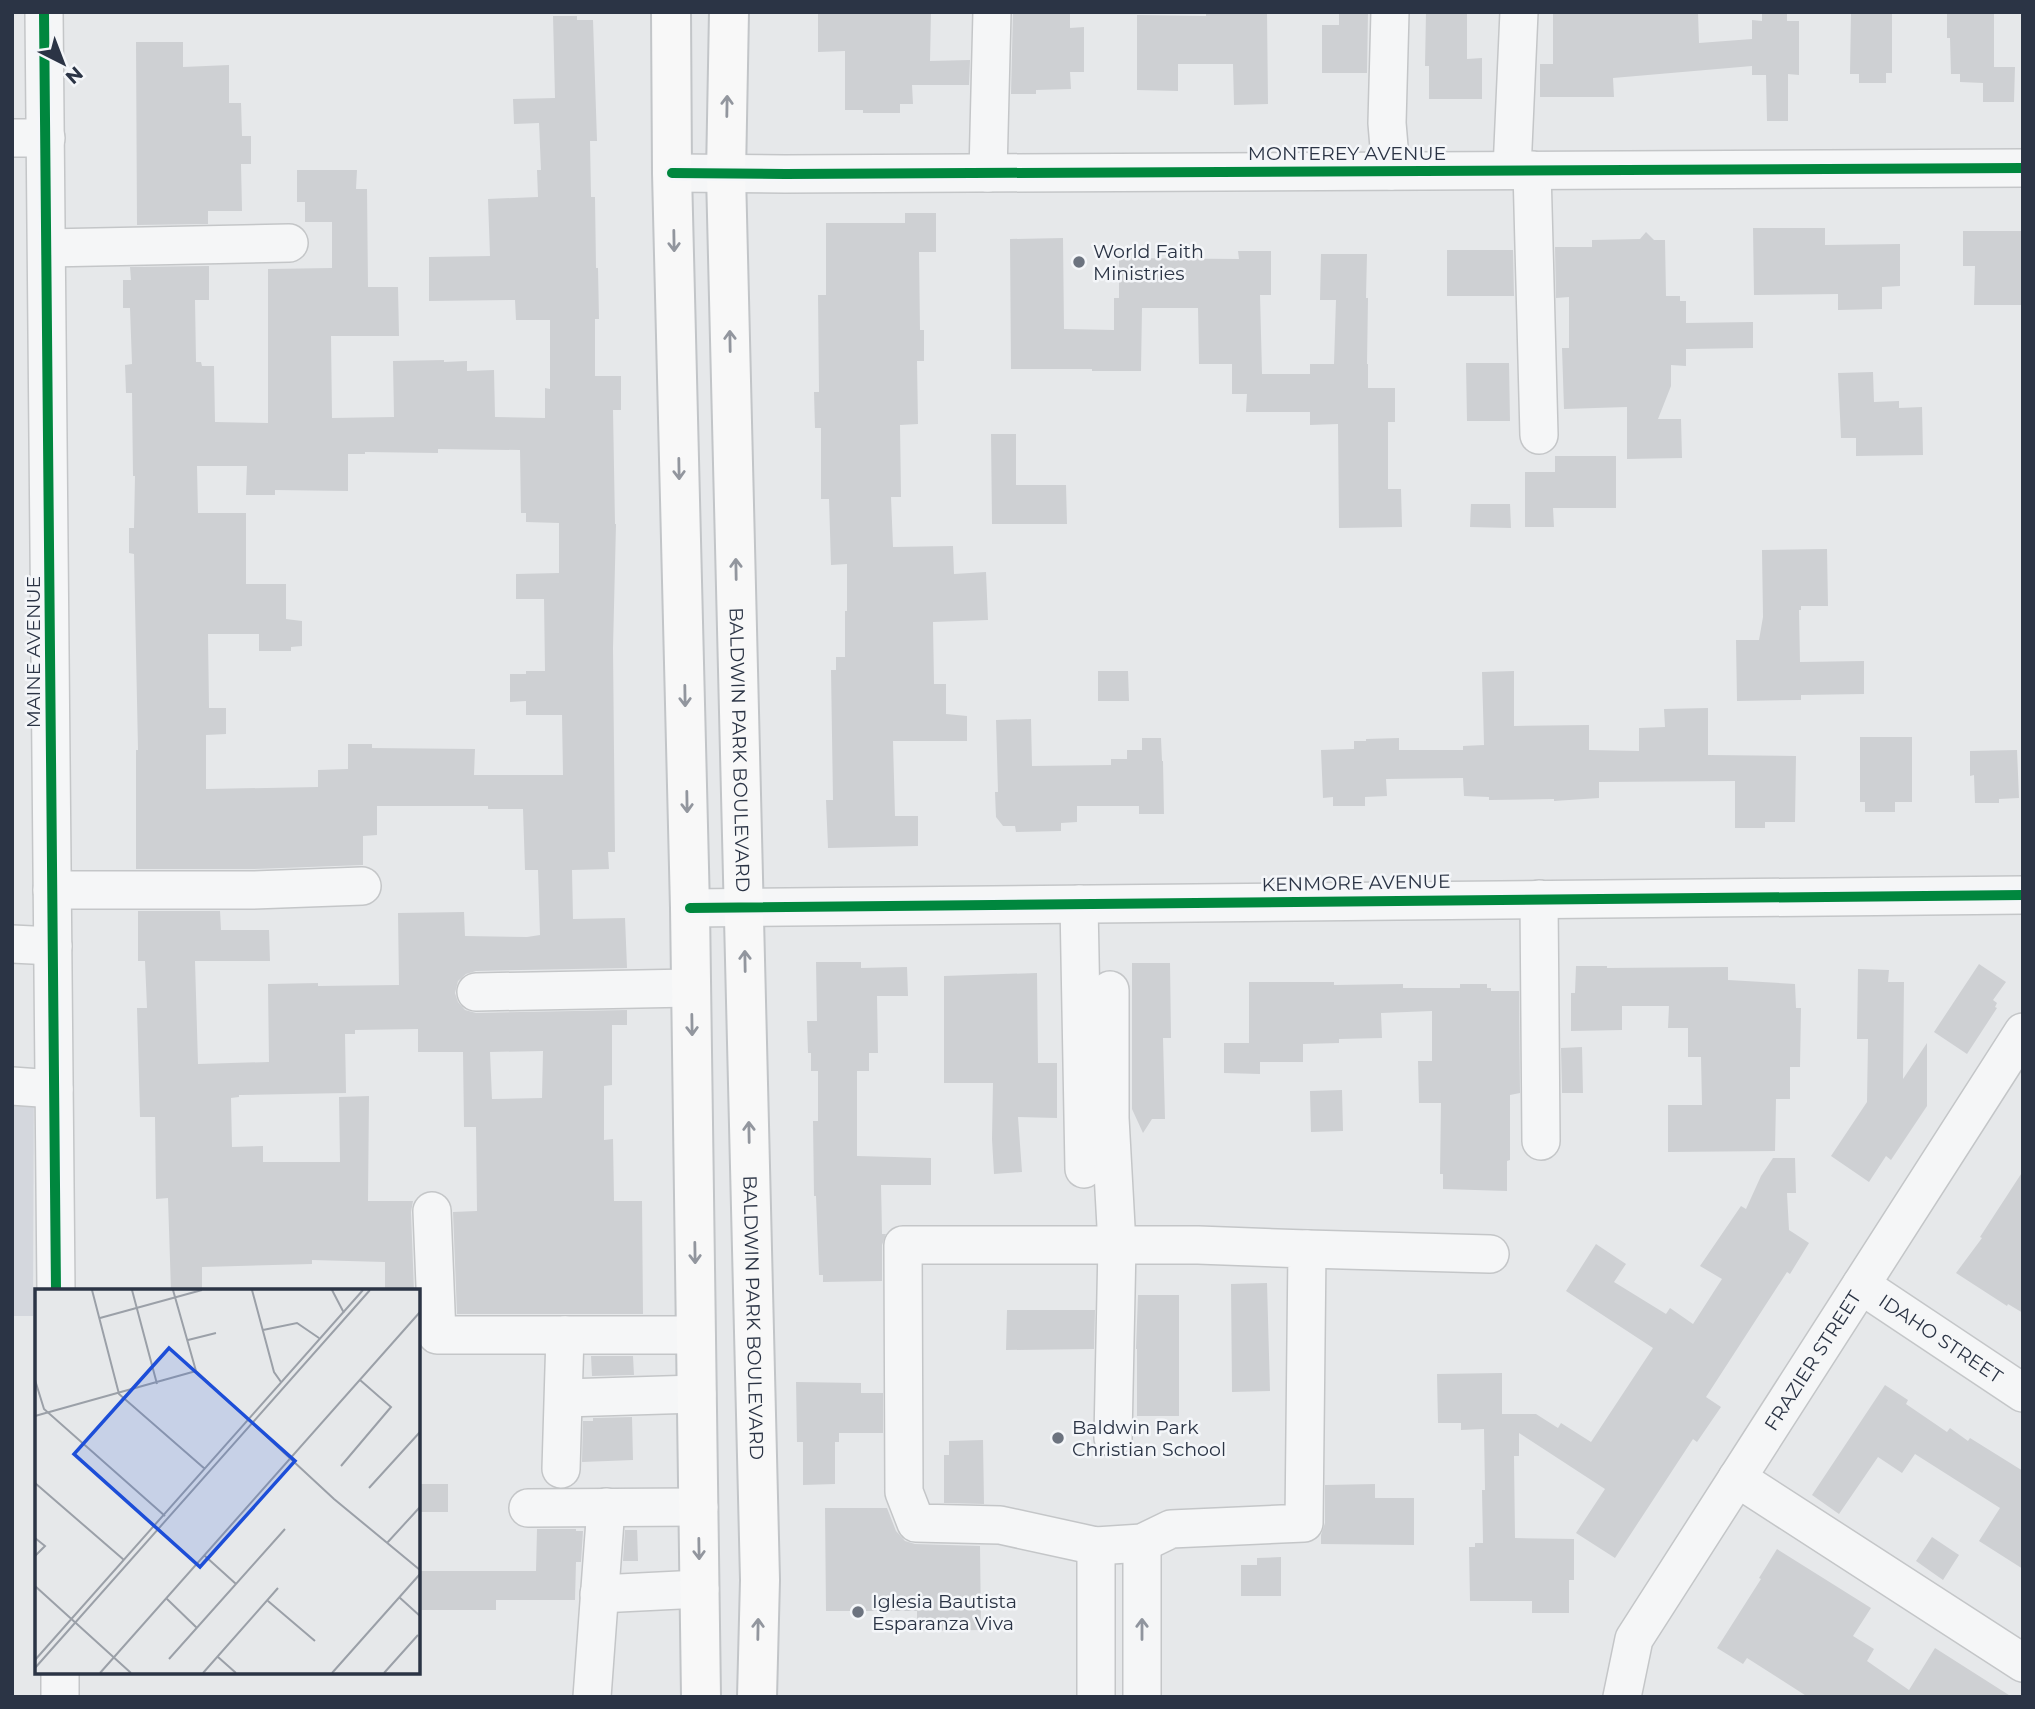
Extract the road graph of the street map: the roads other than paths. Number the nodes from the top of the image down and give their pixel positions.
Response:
1 (44, 12) edge
2 (671, 12) edge
3 (729, 12) edge
4 (992, 12) edge
5 (1390, 12) edge
6 (1520, 12) edge
7 (29, 138) edge
8 (2023, 168) edge
9 (1522, 170) junction
10 (1391, 171) junction
11 (672, 173) junction
12 (988, 173) junction
13 (726, 174) junction
14 (289, 243) dead end
15 (47, 248) junction
16 (1539, 435) dead end
17 (362, 886) dead end
18 (52, 890) junction
19 (2023, 895) edge
20 (1539, 899) junction
21 (1079, 904) junction
22 (744, 906) junction
23 (690, 908) junction
24 (12, 944) edge
25 (53, 946) junction
26 (691, 988) junction
27 (1110, 990) dead end
28 (476, 992) dead end
29 (2023, 1032) edge
30 (12, 1086) edge
31 (54, 1089) junction
32 (1541, 1141) dead end
33 (1084, 1169) dead end
34 (432, 1211) dead end
35 (1117, 1245) junction
36 (1307, 1249) junction
37 (1490, 1254) dead end
38 (1861, 1284) junction
39 (56, 1289) edge
40 (565, 1335) junction
41 (696, 1335) junction
42 (2023, 1393) edge
43 (697, 1394) junction
44 (564, 1398) junction
45 (1113, 1438) dead end
46 (561, 1469) dead end
47 (1737, 1478) junction
48 (606, 1507) junction
49 (698, 1507) junction
50 (528, 1508) dead end
51 (1142, 1543) junction
52 (1096, 1546) junction
53 (700, 1589) junction
54 (599, 1594) junction
55 (2023, 1662) edge
56 (60, 1674) edge
57 (60, 1697) edge
58 (592, 1697) edge
59 (701, 1697) edge
60 (757, 1697) edge
61 (1096, 1697) edge
62 (1142, 1697) edge
63 (1622, 1697) edge

1 - 7 street, MAINE AVENUE
2 - 11 main road
13 -> 3 main road, BALDWIN PARK BOULEVARD
4 - 12 street
5 - 10 street
6 - 9 street
7 - 15 street, MAINE AVENUE
8 - 9 street, MONTEREY AVENUE
9 - 10 street, MONTEREY AVENUE
9 - 16 street
10 - 12 street, MONTEREY AVENUE
11 - 13 street, MONTEREY AVENUE
11 -> 23 main road
12 - 13 street, MONTEREY AVENUE
22 -> 13 main road, BALDWIN PARK BOULEVARD
14 - 15 street
15 - 18 street, MAINE AVENUE
17 - 18 street
18 - 25 street, MAINE AVENUE
19 - 20 street, KENMORE AVENUE
20 - 21 street, KENMORE AVENUE
20 - 32 street
21 - 22 street, KENMORE AVENUE
21 - 33 street
22 - 23 street, KENMORE AVENUE
60 -> 22 main road, BALDWIN PARK BOULEVARD
23 - 26 main road
24 - 25 street
25 - 31 street, MAINE AVENUE
26 - 28 street
26 -> 41 main road
27 - 35 street
29 - 38 street, FRAZIER STREET
30 - 31 street
31 - 39 street, MAINE AVENUE
34 - 40 street
35 - 36 street
35 - 45 street
35 - 52 street
36 - 37 street
36 - 51 street
38 - 42 street, IDAHO STREET
38 - 47 street, FRAZIER STREET
40 - 41 street
40 - 44 street
41 - 43 main road
43 - 44 street
43 - 49 main road
44 - 46 street
47 - 55 street
47 - 63 street, FRAZIER STREET
48 - 49 street
48 - 50 street
48 - 54 street
49 -> 53 main road
51 - 52 street
62 -> 51 street
52 - 61 street
53 - 54 street
53 - 59 main road
54 - 58 street
56 - 57 street

